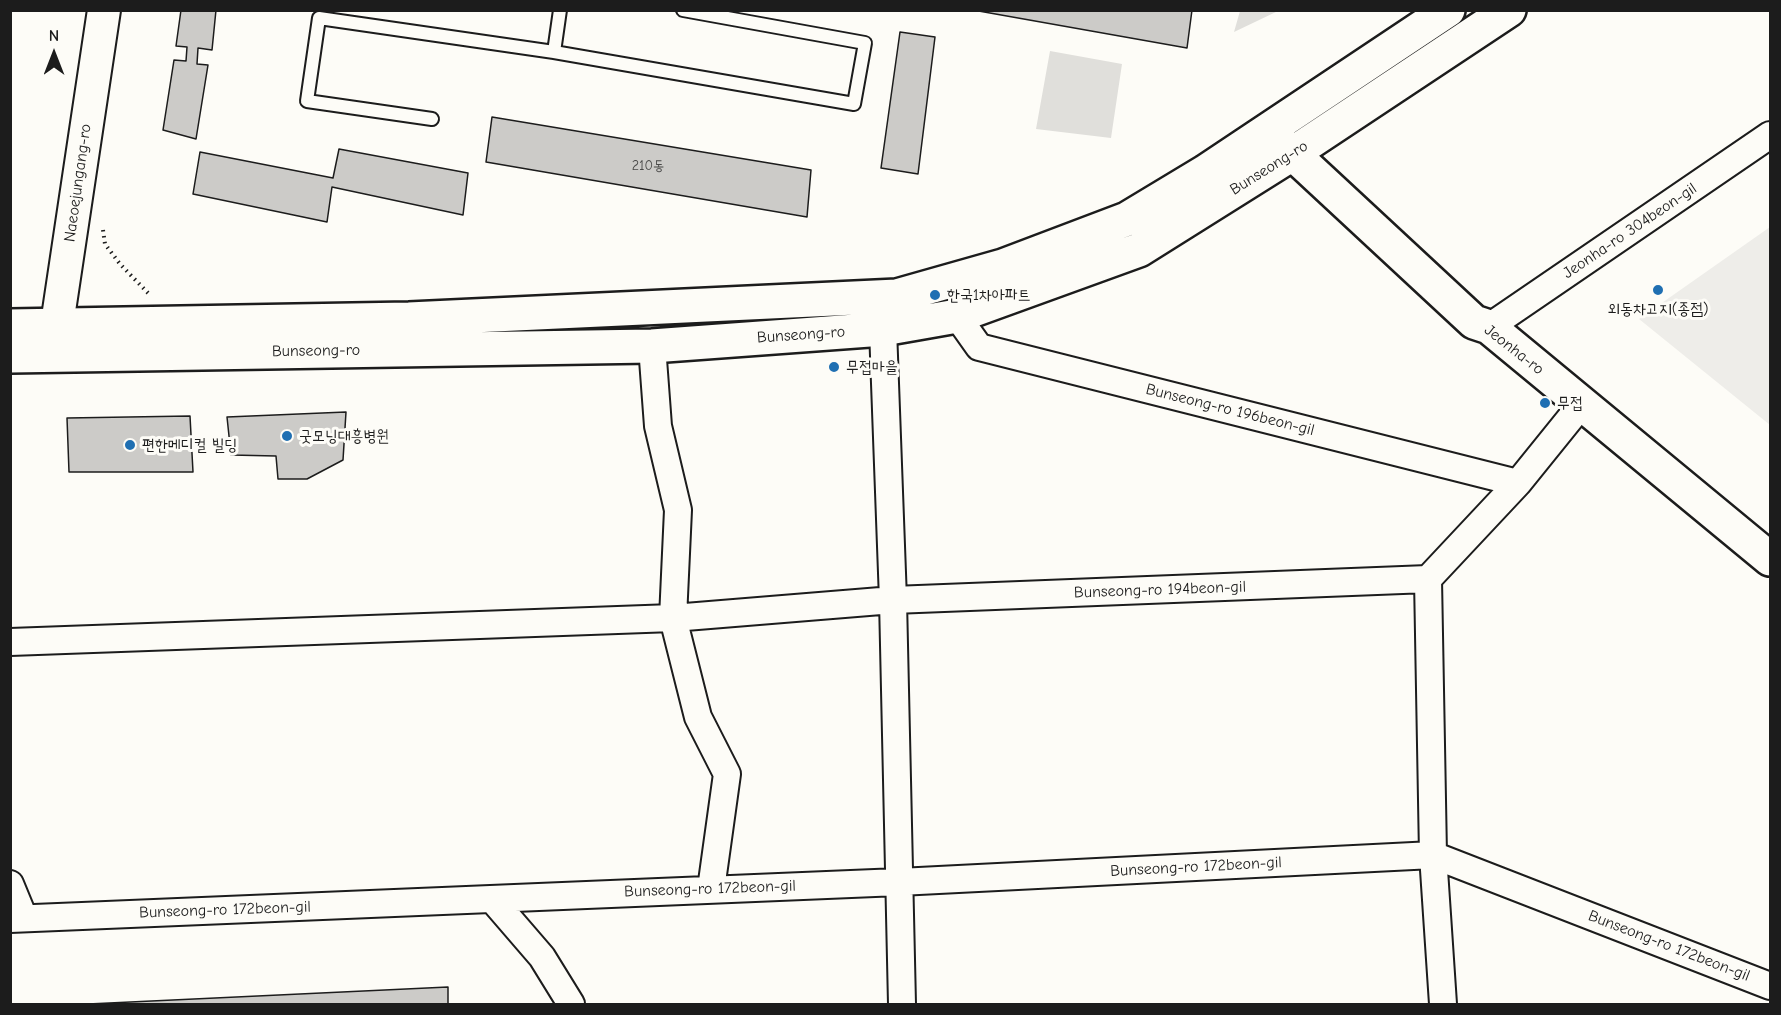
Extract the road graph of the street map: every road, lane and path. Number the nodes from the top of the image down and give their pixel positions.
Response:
1 (104, 10) edge
2 (560, 10) edge
3 (683, 10) edge
4 (1448, 10) edge
5 (1509, 10) edge
6 (554, 52) junction
7 (432, 119) dead end
8 (1268, 130) junction
9 (1770, 135) edge
10 (1292, 154) junction
11 (120, 264) dead end
12 (148, 294) dead end
13 (957, 316) junction
14 (10, 326) edge
15 (1489, 327) junction
16 (883, 329) junction
17 (55, 339) junction
18 (652, 346) junction
19 (10, 356) edge
20 (1581, 405) junction
21 (1518, 483) junction
22 (1770, 560) edge
23 (1428, 579) junction
24 (893, 600) junction
25 (673, 618) junction
26 (10, 642) edge
27 (1433, 855) junction
28 (899, 882) junction
29 (10, 884) edge
30 (711, 889) junction
31 (492, 900) junction
32 (17, 919) edge
33 (1770, 986) edge
34 (571, 1005) edge
35 (902, 1005) edge
36 (1443, 1005) edge

1 - 17 street, Naeoejungang-ro
2 - 6 lane
3 - 6 lane
4 - 8 main road, Bunseong-ro
5 - 10 main road, Bunseong-ro
6 - 7 lane
8 - 10 main road, Jeonha-ro
8 - 17 main road, Bunseong-ro
9 - 15 street, Jeonha-ro 304beon-gil
10 - 13 main road, Bunseong-ro
10 - 15 main road, Jeonha-ro
11 - 12 path
13 - 16 main road, Bunseong-ro
13 - 21 street, Bunseong-ro 196beon-gil
14 - 17 main road, Bunseong-ro
15 - 20 main road, Jeonha-ro
16 - 18 main road, Bunseong-ro
16 - 24 street
17 - 18 main road, Bunseong-ro
17 - 19 main road, Bunseong-ro
18 - 25 street
20 - 21 street
20 - 22 main road, Jeonha-ro
21 - 23 street
23 - 24 street, Bunseong-ro 194beon-gil
23 - 27 street
24 - 25 street, Bunseong-ro 194beon-gil
24 - 28 street
25 - 26 street
25 - 30 street
27 - 28 street, Bunseong-ro 172beon-gil
27 - 33 street, Bunseong-ro 172beon-gil
27 - 36 street
28 - 30 street, Bunseong-ro 172beon-gil
28 - 35 street
29 - 32 street, Bunseong-ro 172beon-gil
30 - 31 street, Bunseong-ro 172beon-gil
31 - 32 street, Bunseong-ro 172beon-gil
31 - 34 street

